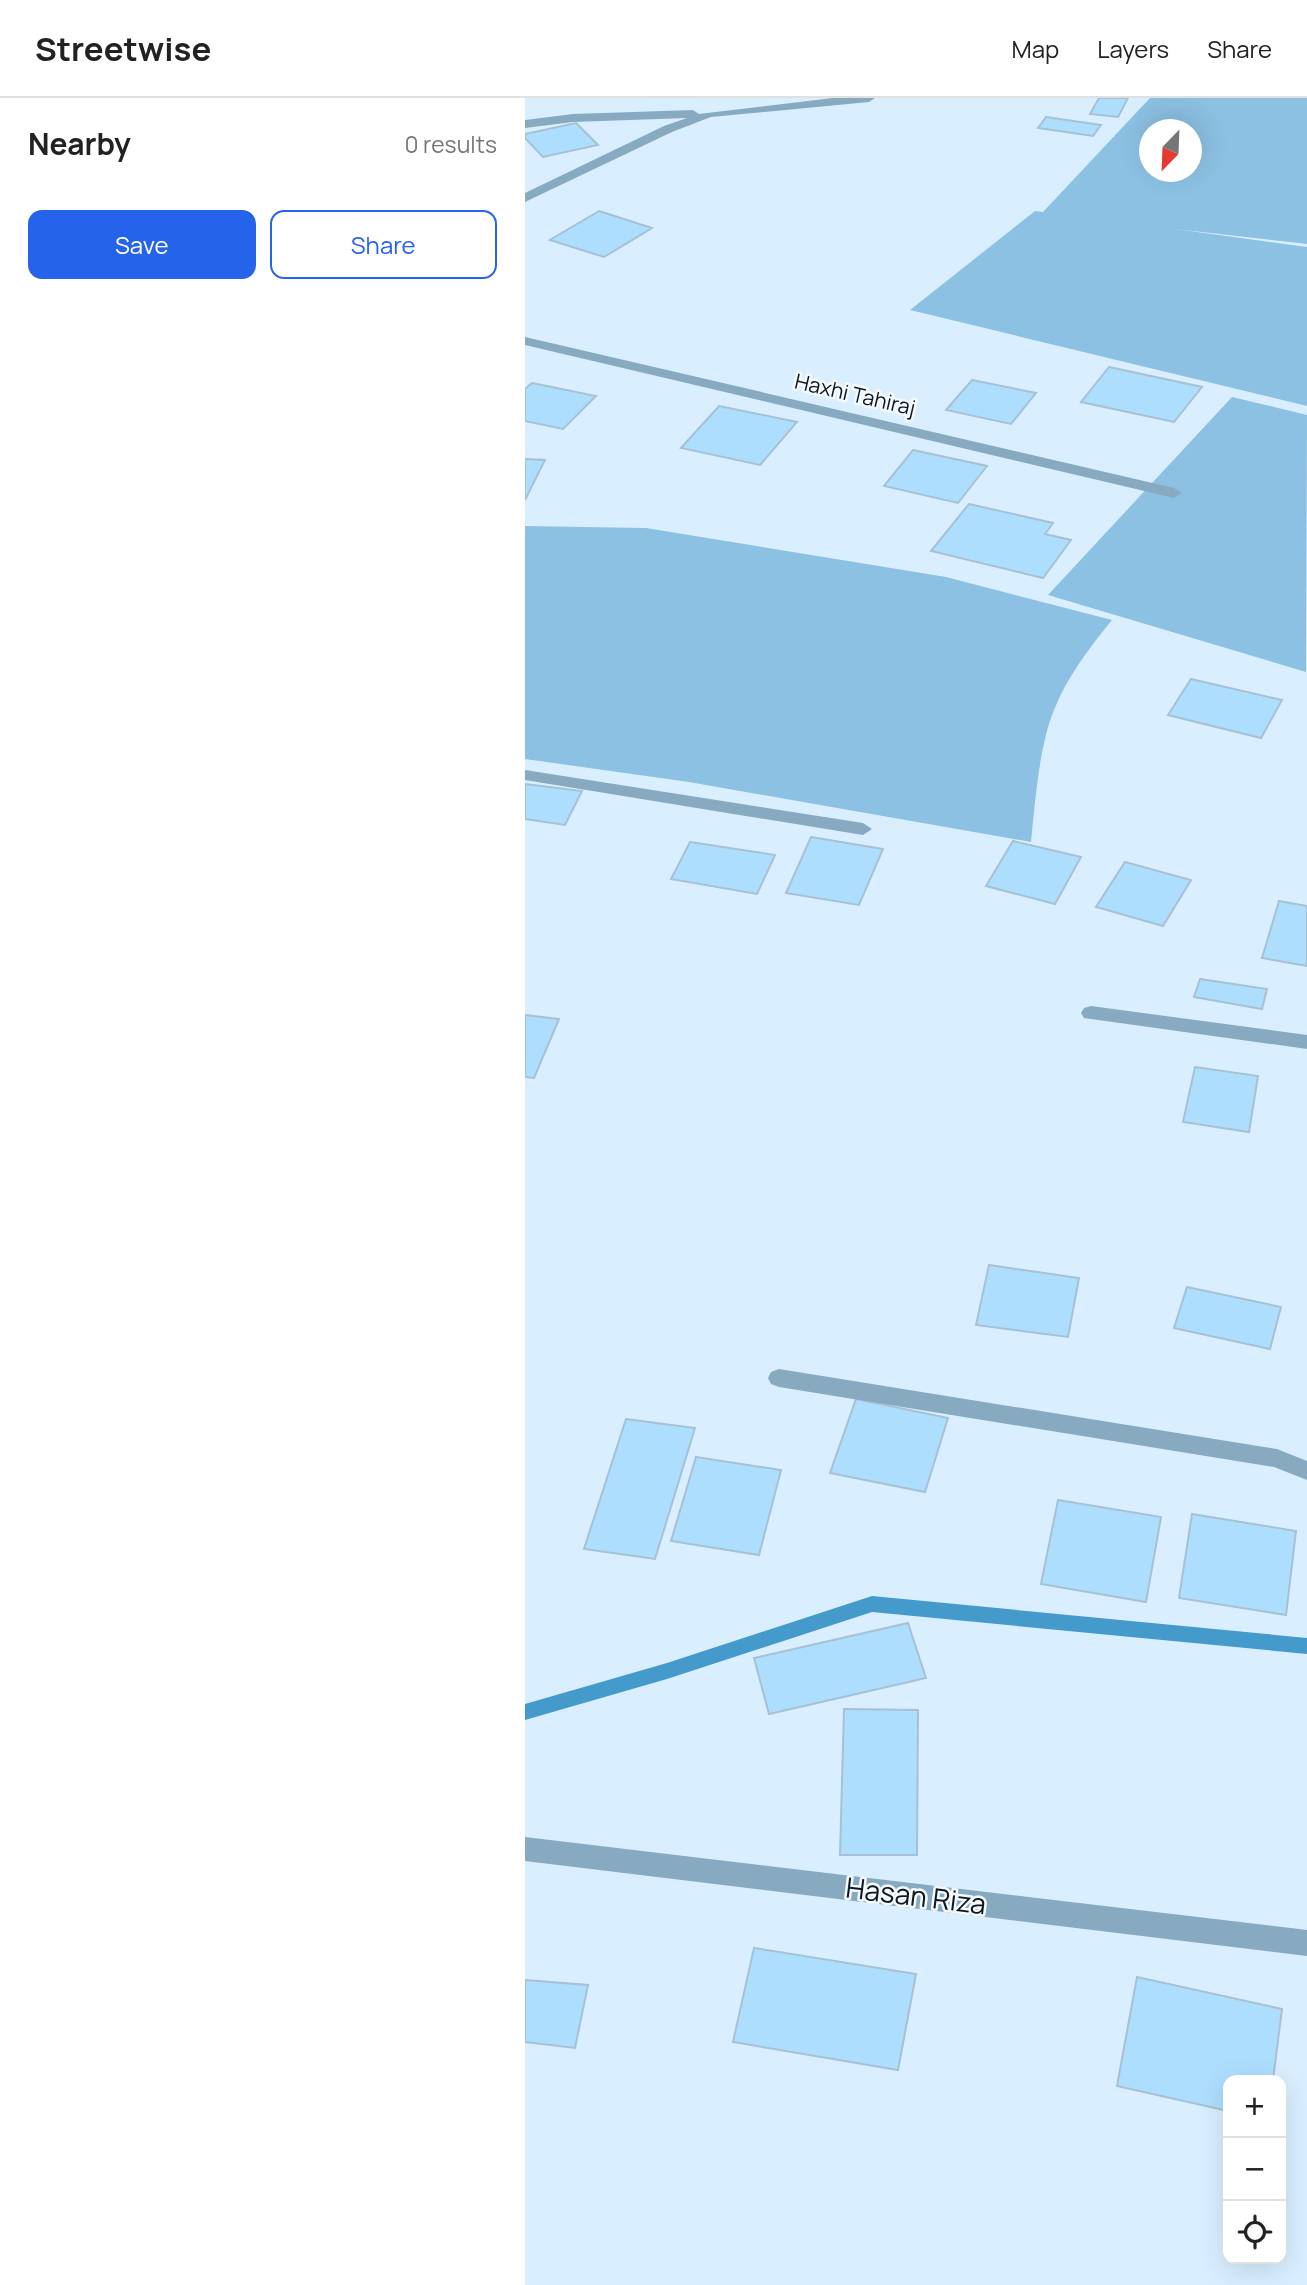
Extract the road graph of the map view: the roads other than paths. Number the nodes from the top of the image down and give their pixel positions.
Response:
1 (869, 98) edge
2 (648, 106) dead end
3 (659, 114) junction
4 (709, 114) junction
5 (525, 124) edge
6 (525, 198) edge
7 (525, 341) edge
8 (1174, 493) dead end
9 (525, 775) edge
10 (863, 829) dead end
11 (1091, 1013) dead end
12 (1307, 1042) edge
13 (779, 1378) dead end
14 (1307, 1471) edge
15 (525, 1849) edge
16 (1307, 1943) edge

1 - 4 street
2 - 3 street
3 - 4 street
3 - 5 street
4 - 6 street
7 - 8 street, Haxhi Tahiraj
9 - 10 street
11 - 12 street
13 - 14 street
15 - 16 street, Hasan Riza

